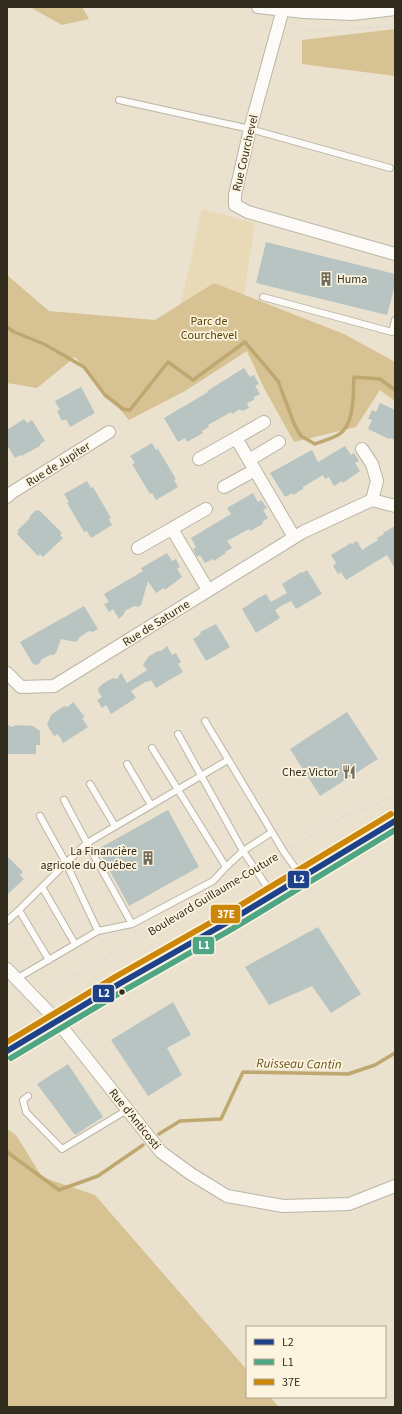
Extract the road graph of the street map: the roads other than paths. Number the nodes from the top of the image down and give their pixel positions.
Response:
1 (258, 7) edge
2 (285, 8) edge
3 (395, 9) edge
4 (119, 100) dead end
5 (250, 129) junction
6 (390, 168) dead end
7 (395, 254) edge
8 (263, 297) dead end
9 (395, 320) edge
10 (264, 422) dead end
11 (109, 432) dead end
12 (236, 438) junction
13 (279, 442) dead end
14 (362, 449) dead end
15 (199, 459) dead end
16 (252, 465) junction
17 (224, 487) dead end
18 (8, 493) edge
19 (372, 500) junction
20 (395, 506) edge
21 (206, 509) dead end
22 (172, 529) junction
23 (299, 535) junction
24 (138, 548) dead end
25 (208, 590) junction
26 (7, 672) edge
27 (205, 721) dead end
28 (178, 734) dead end
29 (152, 748) dead end
30 (228, 760) junction
31 (127, 764) dead end
32 (201, 776) junction
33 (90, 784) dead end
34 (178, 788) junction
35 (64, 800) dead end
36 (151, 805) junction
37 (40, 816) dead end
38 (395, 821) edge
39 (115, 826) junction
40 (272, 832) junction
41 (87, 843) junction
42 (243, 851) junction
43 (66, 863) junction
44 (226, 867) junction
45 (302, 877) junction
46 (42, 886) junction
47 (273, 895) junction
48 (19, 910) junction
49 (7, 921) edge
50 (132, 924) junction
51 (98, 931) junction
52 (75, 944) junction
53 (49, 960) junction
54 (7, 969) edge
55 (16, 979) junction
56 (57, 1021) junction
57 (7, 1051) edge
58 (28, 1096) dead end
59 (128, 1110) junction
60 (395, 1186) edge

1 - 2 street
2 - 3 street
2 - 5 street, Rue Courchevel
4 - 5 lane
5 - 6 lane
5 - 7 street, Rue Courchevel
8 - 9 lane
10 - 12 street
11 - 18 street, Rue de Jupiter
12 - 15 street
12 - 16 street
13 - 16 street
14 - 19 street
16 - 17 street
16 - 23 street
19 - 20 street
19 - 23 street, Rue de Saturne
21 - 22 street
22 - 24 street
22 - 25 street
23 - 25 street, Rue de Saturne
25 - 26 street, Rue de Saturne
27 - 30 lane
28 - 32 lane
29 - 34 lane
30 - 32 lane
30 - 40 lane
31 - 36 lane
32 - 34 lane
32 - 42 lane
33 - 39 lane
34 - 36 lane
34 - 44 lane
35 - 41 lane
36 - 39 lane
37 - 43 lane
38 - 45 main road
39 - 41 lane
40 - 42 lane
40 - 45 lane
41 - 43 lane
41 - 50 lane
42 - 44 lane
42 - 47 lane
43 - 46 lane
43 - 51 lane
44 - 50 lane
45 - 47 main road
46 - 48 lane
46 - 52 lane
47 - 56 main road
48 - 49 lane
48 - 53 lane
50 - 51 lane
51 - 52 lane
52 - 53 lane
53 - 55 lane
54 - 55 street, Rue d'Anticosti
55 - 56 street, Rue d'Anticosti
56 - 57 main road
56 - 59 street, Rue d'Anticosti
58 - 59 lane
59 - 60 street, Rue d'Anticosti

